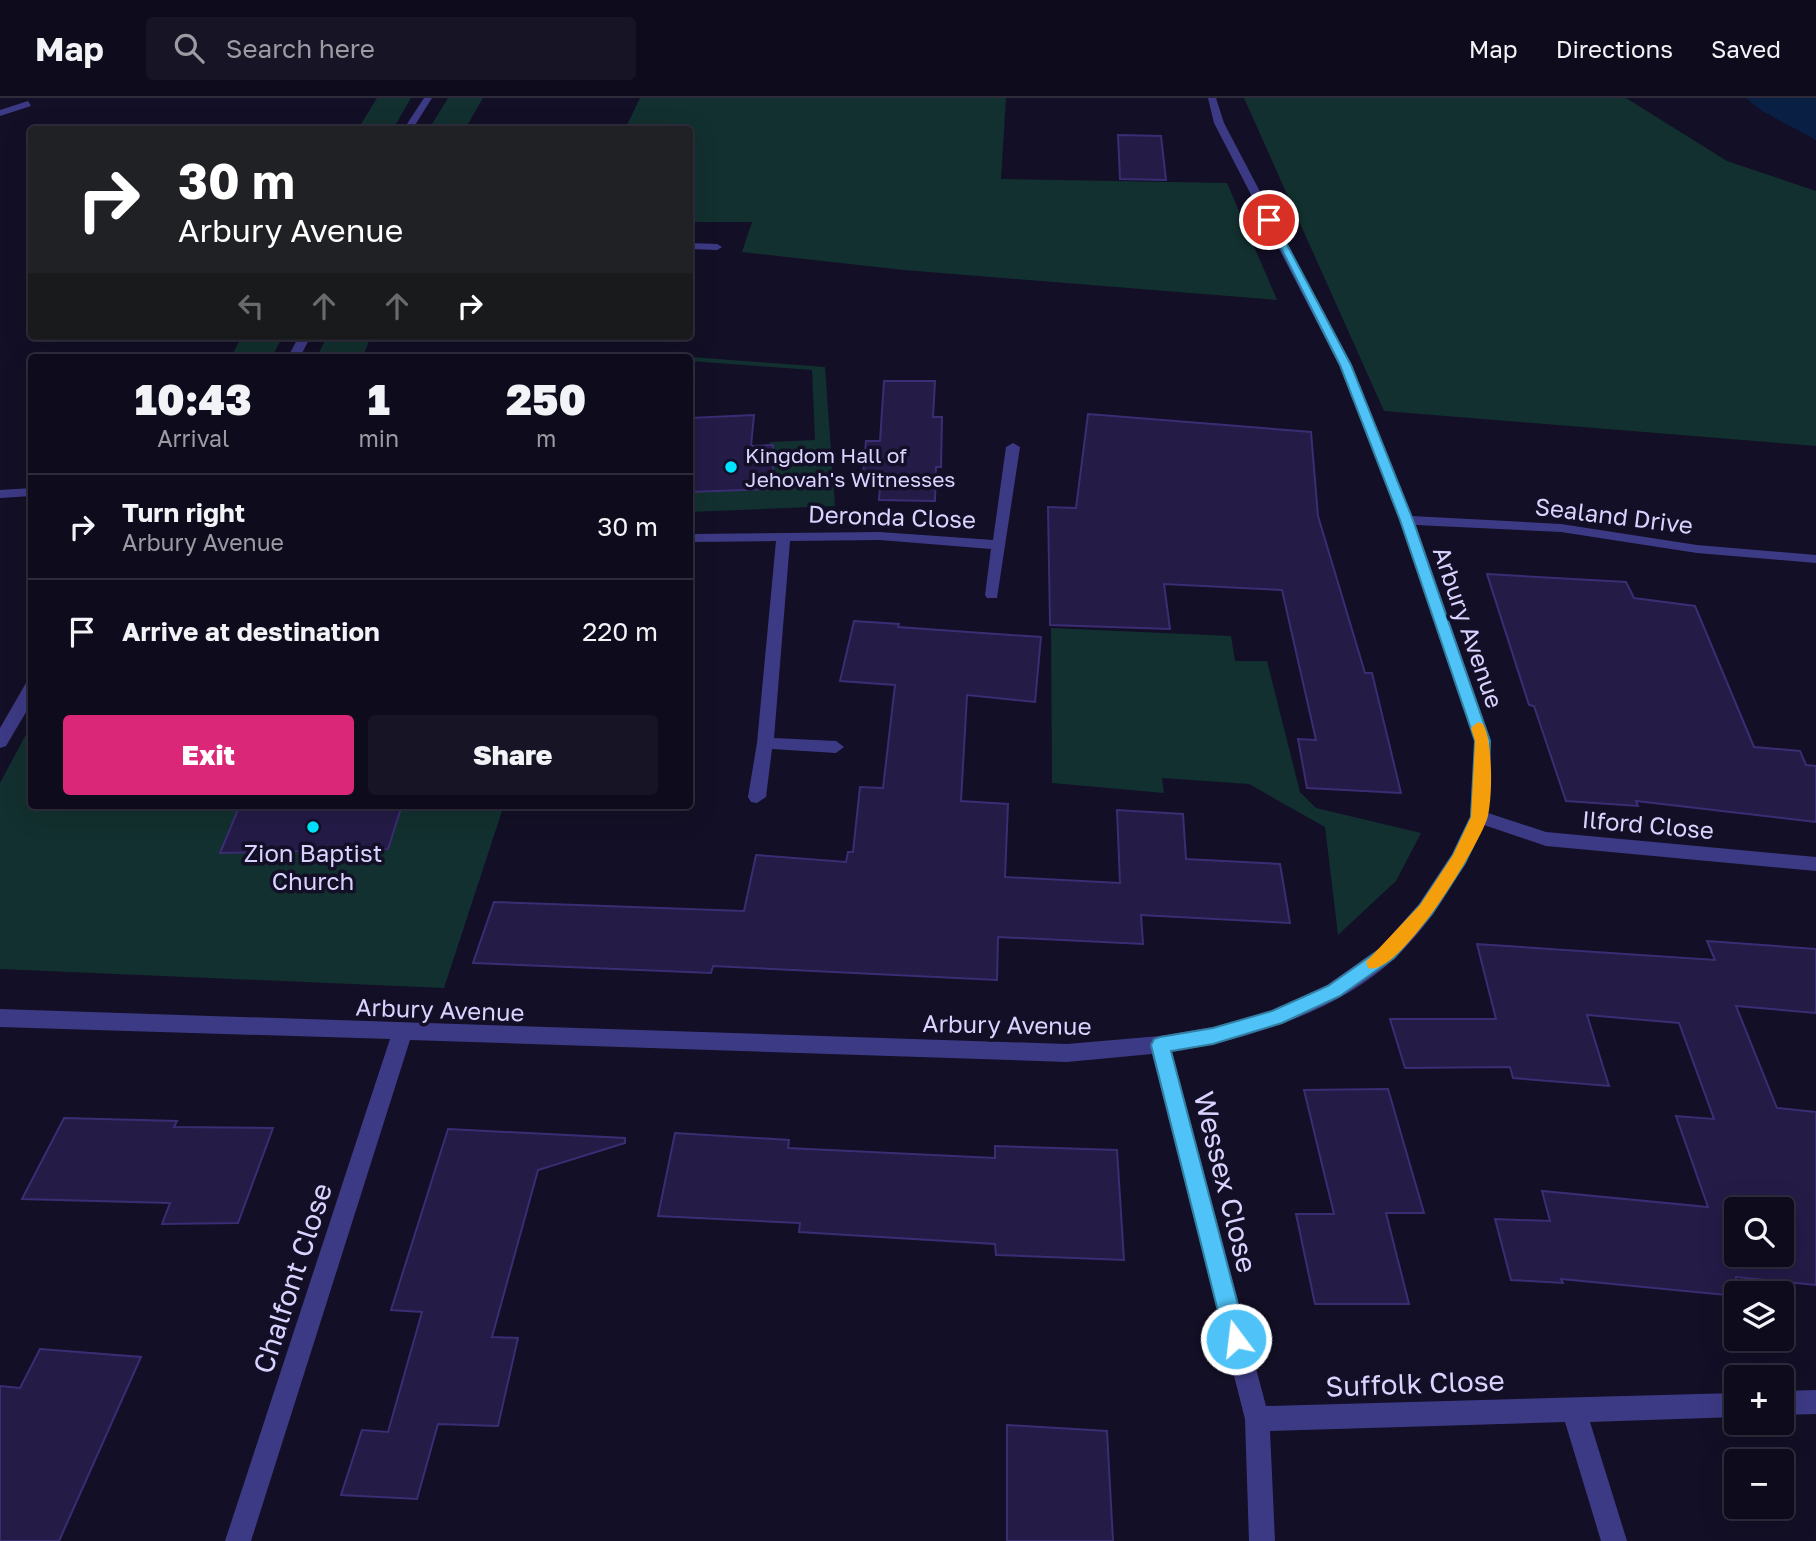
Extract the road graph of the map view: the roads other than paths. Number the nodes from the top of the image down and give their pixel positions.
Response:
1 (428, 98) edge
2 (1212, 98) edge
3 (28, 104) dead end
4 (0, 113) edge
5 (410, 126) edge
6 (693, 246) edge
7 (717, 247) dead end
8 (1013, 447) dead end
9 (28, 492) edge
10 (0, 494) edge
11 (1407, 520) junction
12 (783, 537) junction
13 (693, 538) edge
14 (999, 545) junction
15 (1816, 559) edge
16 (992, 594) dead end
17 (28, 694) edge
18 (0, 742) edge
19 (765, 743) junction
20 (836, 747) dead end
21 (757, 797) dead end
22 (1479, 817) junction
23 (1816, 864) edge
24 (0, 1018) edge
25 (402, 1033) junction
26 (1160, 1045) junction
27 (1816, 1402) edge
28 (1794, 1403) edge
29 (1724, 1405) edge
30 (1574, 1410) junction
31 (1257, 1419) junction
32 (238, 1541) edge
33 (1262, 1541) edge
34 (1614, 1541) edge

1 - 5 street
2 - 11 street, Arbury Avenue
3 - 4 street
6 - 7 street
8 - 14 street, Deronda Close
9 - 10 street
11 - 15 street, Sealand Drive
11 - 22 street, Arbury Avenue
12 - 13 street, Deronda Close
12 - 14 street, Deronda Close
12 - 19 street, Deronda Close
14 - 16 street, Deronda Close
17 - 18 street
19 - 20 street
19 - 21 street, Deronda Close
22 - 23 street, Ilford Close
22 - 26 street, Arbury Avenue
24 - 25 street, Arbury Avenue
25 - 26 street, Arbury Avenue
25 - 32 street, Chalfont Close
26 - 31 street, Wessex Close
27 - 28 street
29 - 30 street, Suffolk Close
30 - 31 street, Suffolk Close
30 - 34 street
31 - 33 street, Wessex Close

